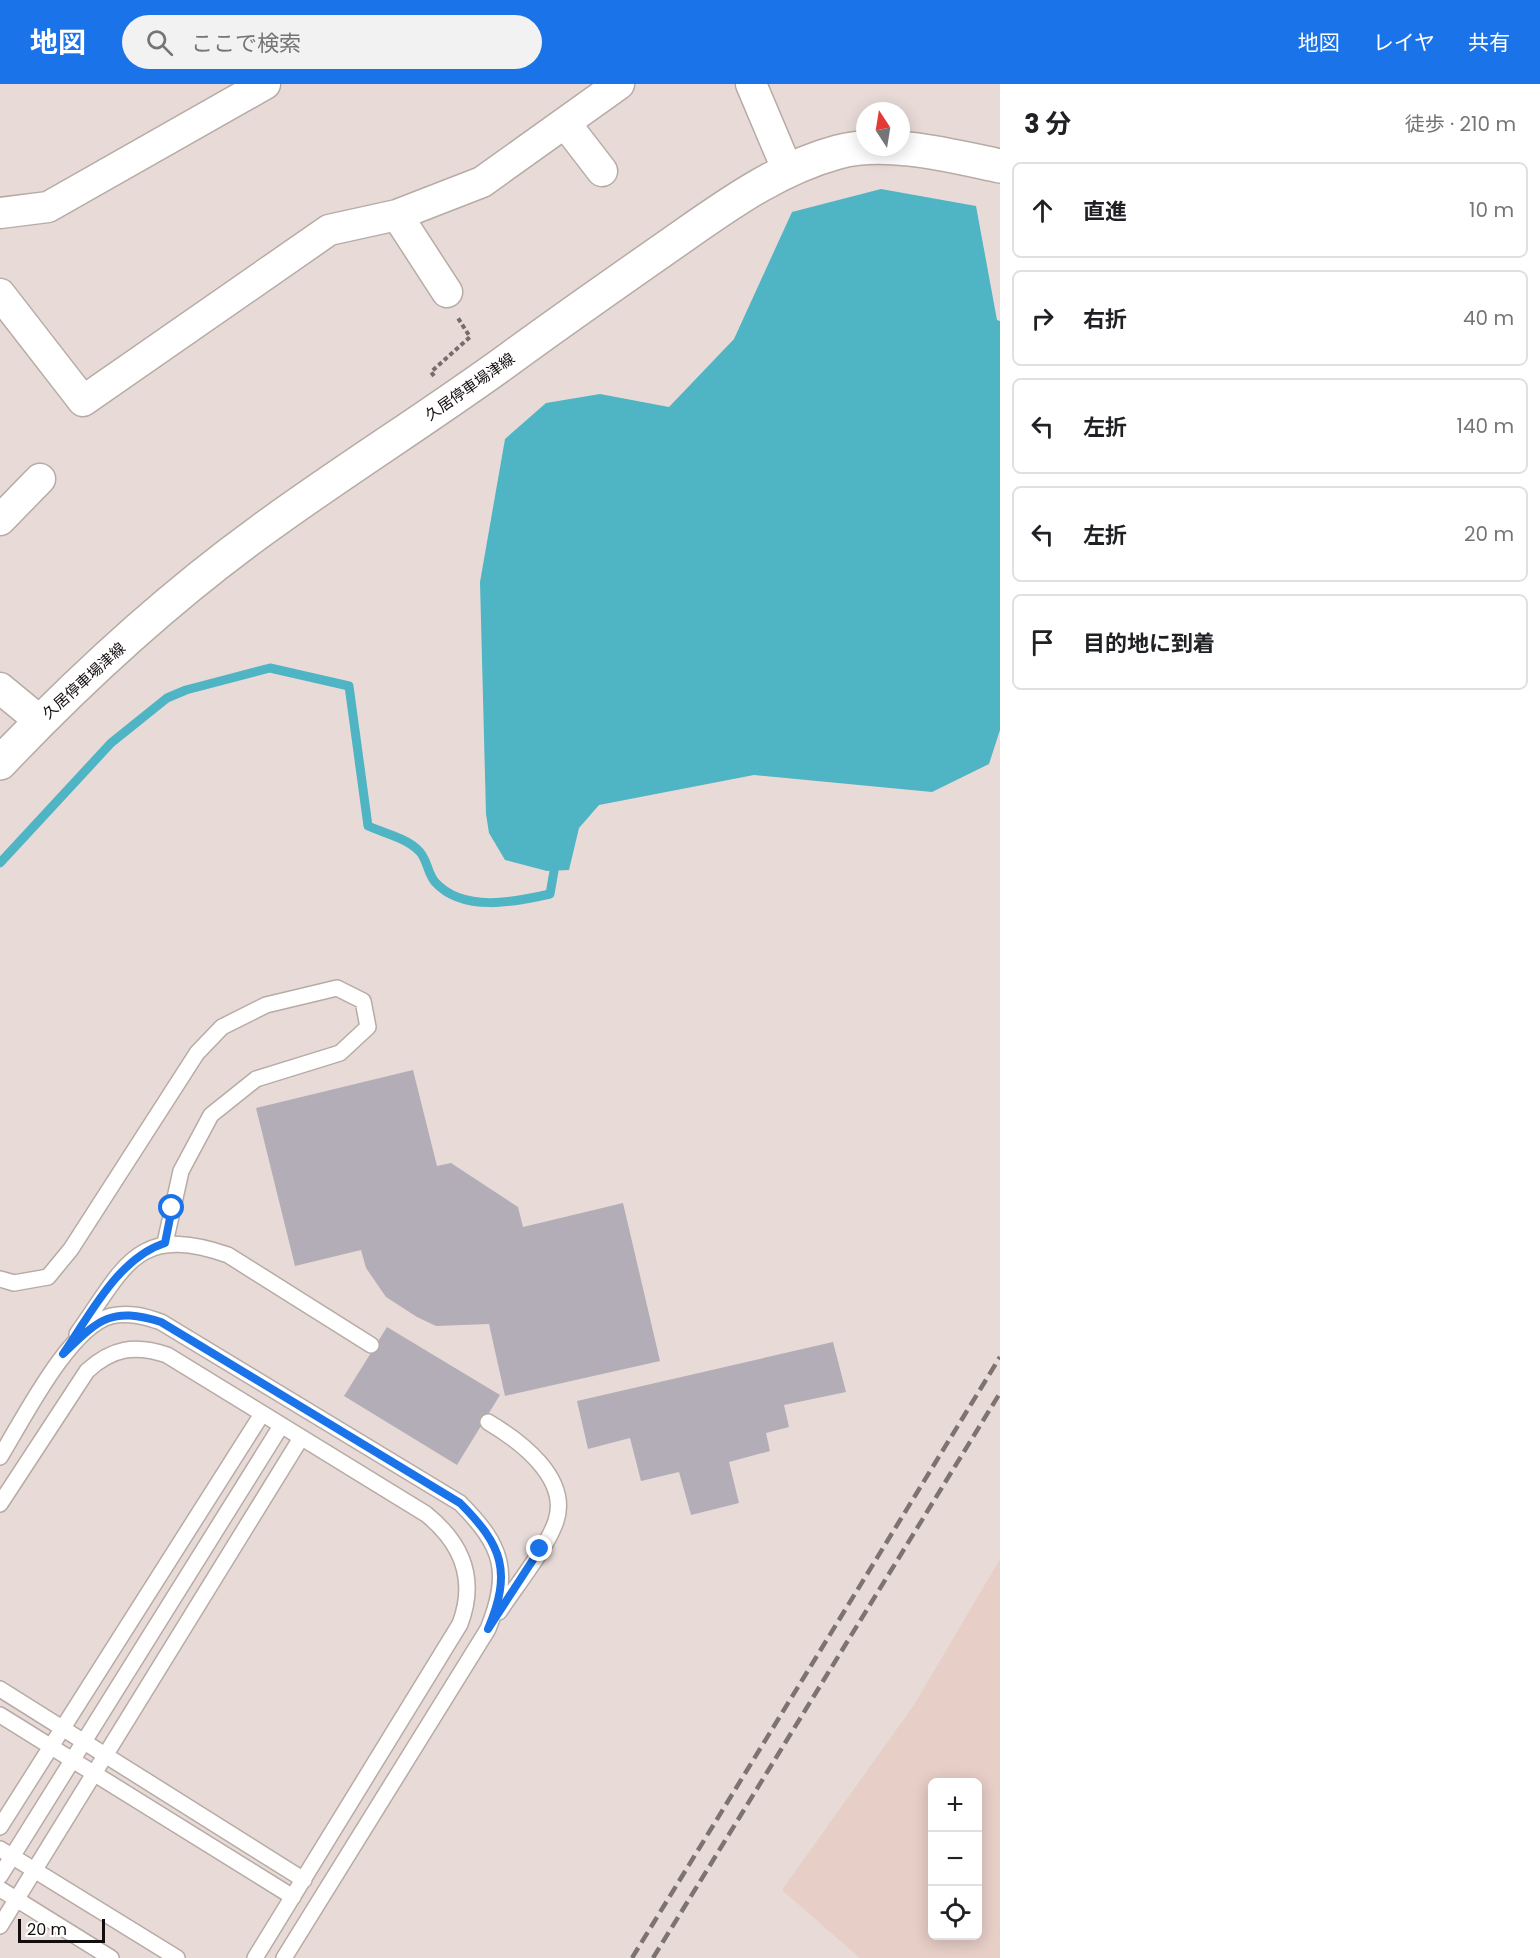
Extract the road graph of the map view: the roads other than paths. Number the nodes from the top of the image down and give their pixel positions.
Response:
1 (265, 84) edge
2 (619, 84) edge
3 (751, 84) edge
4 (565, 123) junction
5 (1000, 166) edge
6 (787, 169) junction
7 (602, 171) dead end
8 (0, 213) edge
9 (397, 215) junction
10 (447, 292) dead end
11 (0, 294) edge
12 (40, 479) dead end
13 (0, 520) edge
14 (0, 688) edge
15 (40, 721) junction
16 (0, 763) edge
17 (165, 1243) junction
18 (0, 1279) edge
19 (371, 1345) dead end
20 (63, 1354) junction
21 (262, 1414) junction
22 (488, 1422) dead end
23 (281, 1426) junction
24 (301, 1438) junction
25 (0, 1457) edge
26 (0, 1504) edge
27 (488, 1629) junction
28 (0, 1689) edge
29 (0, 1715) edge
30 (60, 1729) junction
31 (84, 1742) junction
32 (49, 1746) junction
33 (105, 1756) junction
34 (73, 1760) junction
35 (95, 1772) junction
36 (0, 1827) edge
37 (6, 1853) edge
38 (34, 1869) junction
39 (0, 1876) edge
40 (304, 1880) junction
41 (0, 1889) edge
42 (293, 1897) junction
43 (16, 1898) junction
44 (0, 1926) edge
45 (111, 1958) edge
46 (177, 1958) edge
47 (255, 1958) edge
48 (284, 1958) edge

1 - 8 street
2 - 4 street
3 - 6 street
4 - 7 street
4 - 9 street
5 - 6 main road, 久居停車場津線
6 - 15 main road, 久居停車場津線
9 - 10 street
9 - 11 street
12 - 13 street
14 - 15 street
15 - 16 main road, 久居停車場津線
17 - 18 lane
17 - 19 lane
17 - 20 lane
20 - 25 lane
20 - 27 lane
21 - 23 lane
21 - 26 lane
21 - 30 lane
22 - 27 lane
23 - 24 lane
23 - 31 lane
24 - 33 lane
24 - 40 lane
27 - 48 lane
28 - 30 lane
29 - 32 lane
30 - 31 lane
30 - 32 lane
31 - 33 lane
31 - 34 lane
32 - 34 lane
32 - 36 lane
33 - 35 lane
33 - 40 lane
34 - 35 lane
34 - 37 lane
35 - 38 lane
35 - 42 lane
37 - 38 lane
37 - 39 lane
38 - 43 lane
38 - 46 lane
40 - 42 lane
41 - 43 lane
42 - 47 lane
43 - 44 lane
43 - 45 lane

